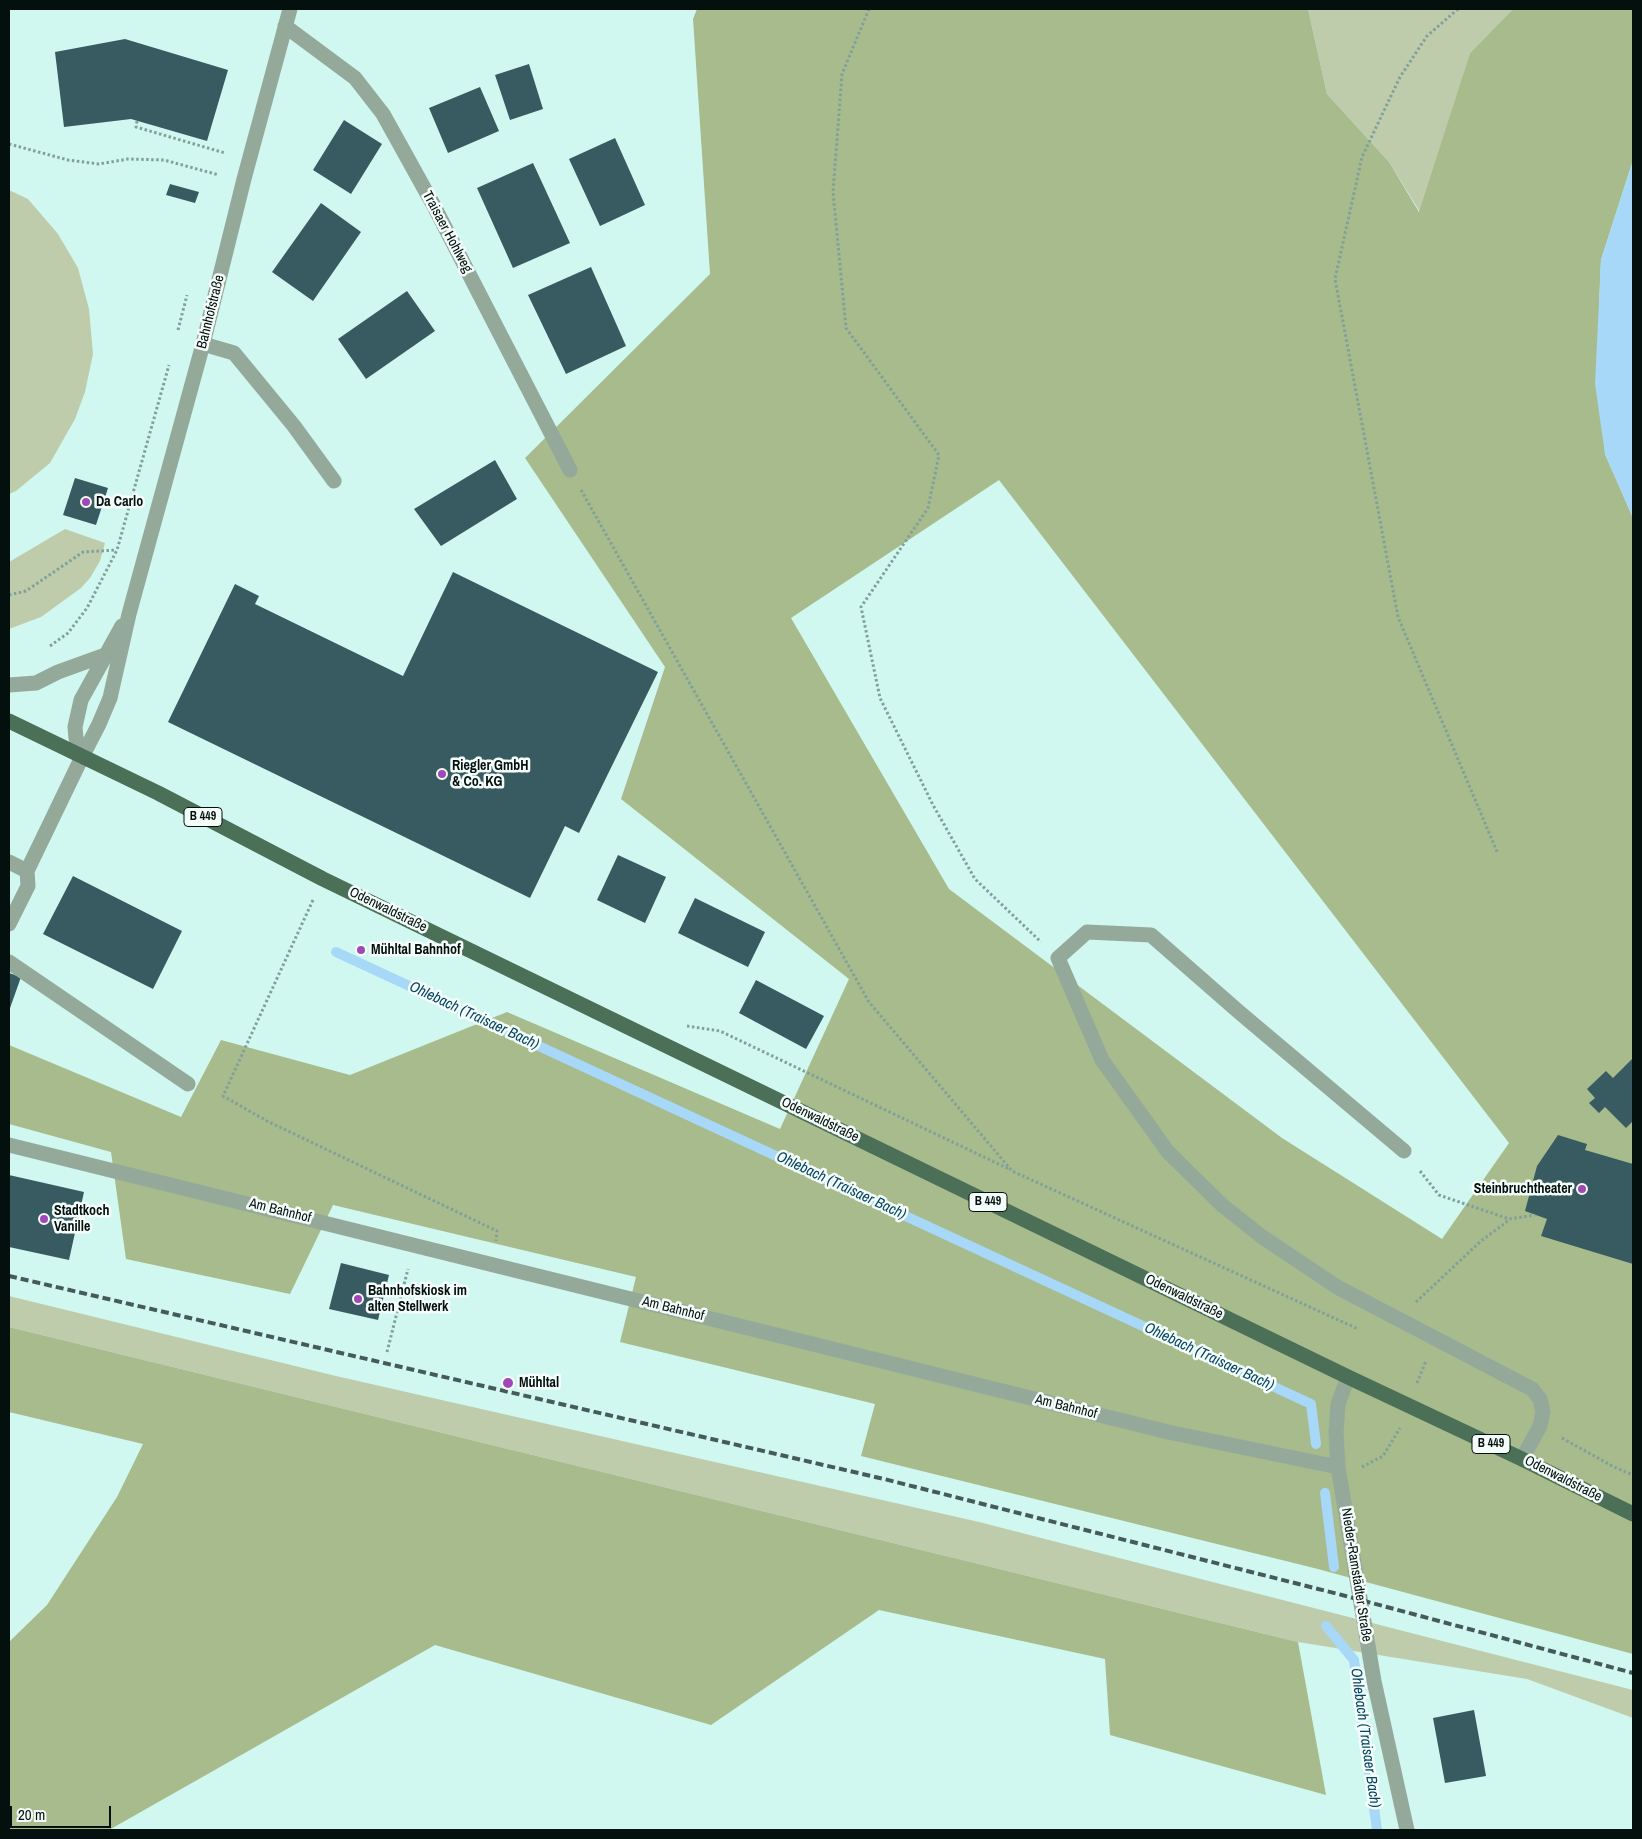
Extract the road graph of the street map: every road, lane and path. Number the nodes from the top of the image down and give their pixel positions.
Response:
1 (290, 9) edge
2 (869, 9) edge
3 (1458, 9) edge
4 (286, 26) junction
5 (137, 121) dead end
6 (9, 144) edge
7 (250, 160) junction
8 (244, 179) junction
9 (189, 293) dead end
10 (177, 336) dead end
11 (203, 344) junction
12 (170, 362) dead end
13 (570, 470) joint
14 (334, 481) dead end
15 (117, 550) junction
16 (9, 595) edge
17 (129, 614) junction
18 (46, 649) dead end
19 (105, 655) junction
20 (9, 685) edge
21 (9, 721) edge
22 (82, 757) junction
23 (1498, 854) dead end
24 (9, 862) edge
25 (27, 871) junction
26 (323, 879) junction
27 (9, 924) edge
28 (1058, 958) junction
29 (9, 962) edge
30 (682, 1025) dead end
31 (188, 1084) dead end
32 (9, 1145) edge
33 (1404, 1151) joint
34 (1012, 1170) junction
35 (1536, 1215) dead end
36 (1509, 1219) junction
37 (493, 1264) junction
38 (1428, 1289) dead end
39 (401, 1296) dead end
40 (1363, 1331) dead end
41 (386, 1352) dead end
42 (1348, 1377) junction
43 (1401, 1426) dead end
44 (1540, 1426) junction
45 (1522, 1459) junction
46 (1338, 1467) junction
47 (1363, 1467) dead end
48 (1633, 1475) edge
49 (1633, 1514) edge
50 (1407, 1830) edge

1 - 4 street, Bahnhofstraße
2 - 28 path
3 - 23 path
4 - 7 street, Bahnhofstraße
4 - 13 street, Traisaer Hohlweg
5 - 7 path
6 - 8 path
7 - 8 street, Bahnhofstraße
8 - 11 street, Bahnhofstraße
9 - 10 path
11 - 14 street
11 - 17 street, Bahnhofstraße
12 - 15 path
13 - 34 path
15 - 16 path
15 - 18 path
17 - 19 street, Bahnhofstraße
17 - 22 street, Bahnhofstraße
19 - 20 street
19 - 22 street, Bahnhofstraße
21 - 22 main road, Odenwaldstraße / B 449
22 - 25 street
22 - 26 main road, Odenwaldstraße / B 449
24 - 25 street
25 - 27 street
26 - 37 path
26 - 42 main road, Odenwaldstraße / B 449
28 - 33 street
28 - 44 street
29 - 31 street
30 - 34 path
32 - 37 street, Am Bahnhof
33 - 36 path
34 - 40 path
35 - 36 path
36 - 38 path
37 - 46 street, Am Bahnhof
39 - 41 path
42 - 45 main road, Odenwaldstraße / B 449
42 - 46 street, Nieder-Ramstädter Straße
43 - 47 path
44 - 45 street
44 - 48 path
45 - 49 main road, Odenwaldstraße / B 449
46 - 50 street, Nieder-Ramstädter Straße

